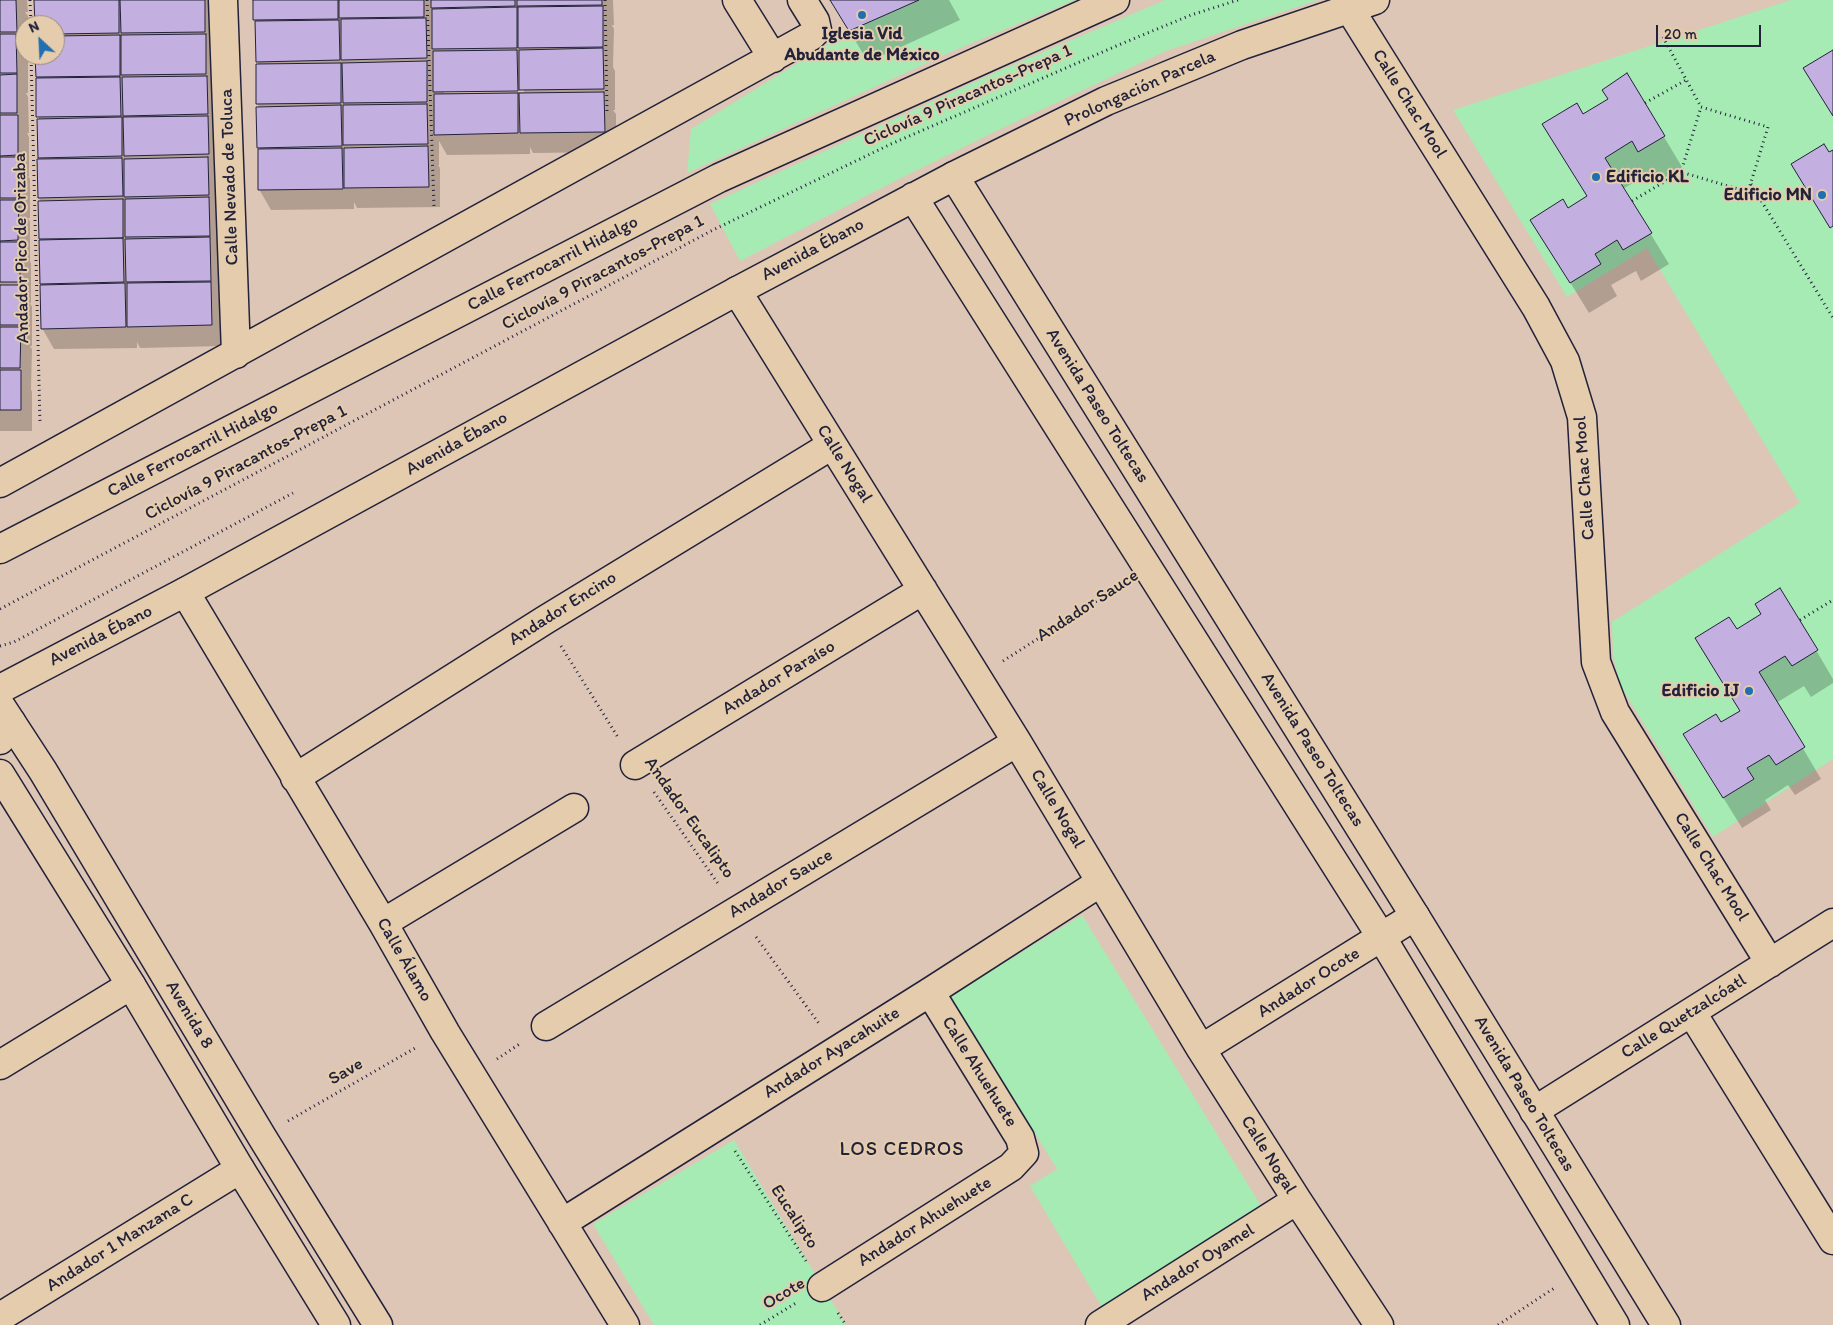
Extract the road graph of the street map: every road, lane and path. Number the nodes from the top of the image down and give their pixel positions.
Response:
1 (30, 0) edge
2 (223, 0) edge
3 (427, 0) edge
4 (605, 0) edge
5 (737, 0) edge
6 (802, 0) edge
7 (1115, 0) edge
8 (1238, 0) edge
9 (1374, 0) edge
10 (1349, 8) junction
11 (31, 15) edge
12 (1663, 37) dead end
13 (772, 58) junction
14 (32, 65) edge
15 (1686, 80) junction
16 (1645, 103) dead end
17 (1701, 107) junction
18 (607, 115) dead end
19 (1681, 172) junction
20 (954, 176) junction
21 (1750, 183) junction
22 (913, 197) junction
23 (1632, 201) dead end
24 (434, 217) dead end
25 (737, 291) junction
26 (1833, 318) edge
27 (236, 354) junction
28 (40, 430) dead end
29 (832, 445) junction
30 (0, 483) edge
31 (0, 549) edge
32 (1148, 568) junction
33 (924, 590) junction
34 (185, 592) junction
35 (1833, 600) edge
36 (0, 610) edge
37 (545, 620) junction
38 (1800, 620) dead end
39 (977, 678) junction
40 (0, 689) edge
41 (4, 722) edge
42 (1017, 742) junction
43 (635, 765) junction
44 (0, 774) edge
45 (295, 778) junction
46 (574, 808) dead end
47 (1101, 882) junction
48 (736, 911) junction
49 (1415, 916) junction
50 (383, 923) junction
51 (1833, 923) edge
52 (1382, 938) junction
53 (1770, 964) junction
54 (131, 985) junction
55 (930, 992) junction
56 (1692, 1013) junction
57 (546, 1026) joint
58 (445, 1032) junction
59 (838, 1049) junction
60 (1201, 1049) junction
61 (0, 1065) edge
62 (472, 1076) junction
63 (1534, 1111) junction
64 (718, 1125) junction
65 (262, 1137) junction
66 (1024, 1154) joint
67 (240, 1168) junction
68 (1297, 1200) junction
69 (562, 1223) junction
70 (1833, 1240) edge
71 (1582, 1270) junction
72 (822, 1287) junction
73 (0, 1316) edge
74 (336, 1325) edge
75 (378, 1325) edge
76 (625, 1325) edge
77 (760, 1325) edge
78 (846, 1325) edge
79 (1100, 1325) edge
80 (1379, 1325) edge
81 (1498, 1325) edge
82 (1615, 1325) edge
83 (1666, 1325) edge

1 - 11 path
2 - 27 street, Calle Nevado de Toluca
3 - 24 path
4 - 18 path
5 - 13 street
6 - 13 street
7 - 31 street, Calle Ferrocarril Hidalgo
8 - 36 path, Ciclovía 9 Piracantos-Prepa 1
9 - 10 street, Prolongación Parcela
10 - 20 street, Prolongación Parcela
10 - 53 street, Calle Chac Mool
12 - 15 path
13 - 27 street
14 - 28 path, Andador Pico de Orizaba
15 - 16 path
15 - 17 path
17 - 19 path
17 - 21 path
19 - 21 path
19 - 23 path
20 - 22 street, Prolongación Parcela
20 - 49 street, Avenida Paseo Toltecas
21 - 26 path
22 - 25 street, Avenida Ébano
22 - 32 street
25 - 29 street, Calle Nogal
25 - 34 street, Avenida Ébano
27 - 30 street
29 - 33 street, Calle Nogal
29 - 37 street, Andador Encino
32 - 39 path, Andador Sauce
32 - 52 street
33 - 39 street, Calle Nogal
33 - 43 street, Andador Paraíso
34 - 40 street, Avenida Ébano
34 - 45 street, Calle Álamo
35 - 38 path
37 - 43 path, Andador Eucalipto
37 - 45 street, Andador Encino
39 - 42 street, Calle Nogal
41 - 65 street, Avenida 8
42 - 47 street, Calle Nogal
42 - 48 street, Andador Sauce
43 - 48 path, Andador Eucalipto
44 - 54 street, Avenida 8
45 - 50 street, Calle Álamo
46 - 50 street
47 - 55 street, Andador Ayacahuite
47 - 60 street, Calle Nogal
48 - 57 street, Andador Sauce
48 - 59 path, Andador Eucalipto
49 - 52 street, Andador Ocote
49 - 63 street, Avenida Paseo Toltecas
50 - 58 street, Calle Álamo
51 - 53 street, Calle Quetzalcóatl
52 - 60 street, Andador Ocote
52 - 71 street
53 - 56 street, Calle Quetzalcóatl
54 - 61 street
54 - 67 street, Avenida 8
55 - 59 street, Andador Ayacahuite
55 - 66 street, Calle Ahuehuete
56 - 63 street, Calle Quetzalcóatl
56 - 70 street
57 - 62 path
58 - 62 street, Calle Álamo
58 - 65 path, Save
59 - 64 street, Andador Ayacahuite
60 - 68 street, Calle Nogal
62 - 69 street, Calle Álamo
63 - 83 street, Avenida Paseo Toltecas
64 - 69 street, Andador Ayacahuite
64 - 72 path, Eucalipto
65 - 75 street, Avenida 8
66 - 72 street, Andador Ahuehuete
67 - 73 street, Andador 1 Manzana C
67 - 74 street, Avenida 8
68 - 79 street, Andador Oyamel
68 - 80 street, Calle Nogal
69 - 76 street, Calle Álamo
71 - 81 path
71 - 82 street
72 - 77 path, Ocote
72 - 78 path, Eucalipto

